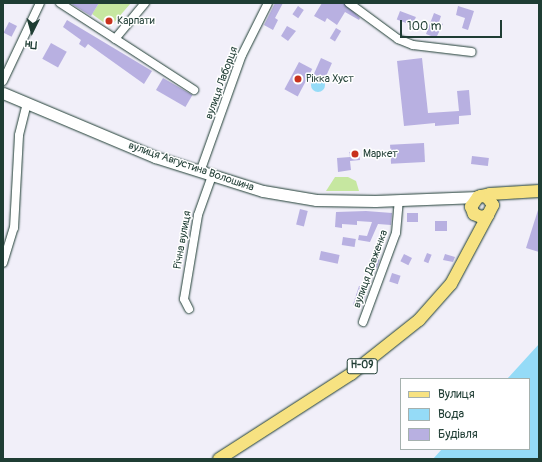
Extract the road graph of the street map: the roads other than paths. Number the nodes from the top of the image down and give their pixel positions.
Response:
1 (40, 3) edge
2 (60, 3) edge
3 (145, 3) edge
4 (268, 3) edge
5 (349, 3) edge
6 (115, 39) junction
7 (472, 52) dead end
8 (3, 82) edge
9 (194, 90) dead end
10 (3, 93) edge
11 (27, 104) junction
12 (200, 172) junction
13 (212, 176) junction
14 (539, 190) edge
15 (517, 192) junction
16 (461, 196) junction
17 (479, 196) junction
18 (399, 200) junction
19 (472, 209) junction
20 (490, 213) junction
21 (474, 241) junction
22 (3, 263) edge
23 (188, 309) dead end
24 (363, 322) dead end
25 (219, 459) edge

1 - 8 street
2 - 6 street
3 - 6 street
4 - 12 street, вулиця Лаборця
5 - 7 street
6 - 9 street
10 - 11 main road, вулиця Августина Волошина
11 - 12 main road, вулиця Августина Волошина
11 - 22 street
12 - 13 main road, вулиця Августина Волошина
13 - 18 main road, вулиця Августина Волошина
13 - 23 street, Річна вулиця
14 - 15 main road, вулиця Августина Волошина / Н-09
15 - 17 main road, вулиця Августина Волошина / Н-09
15 - 20 main road, вулиця Августина Волошина / Н-09
16 - 17 main road, вулиця Августина Волошина
16 - 18 main road, вулиця Августина Волошина
16 - 19 main road
17 - 19 main road
17 - 20 main road
18 - 24 street, вулиця Довженка
19 - 20 main road
19 - 21 main road, Н-09
20 - 21 main road, Н-09
21 - 25 main road, Н-09

